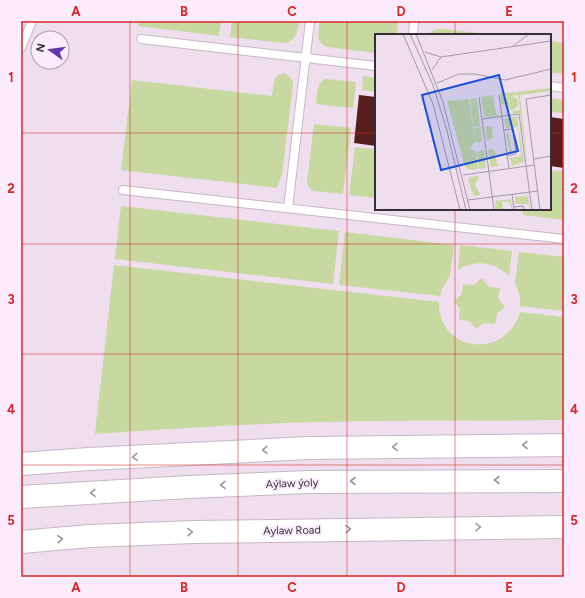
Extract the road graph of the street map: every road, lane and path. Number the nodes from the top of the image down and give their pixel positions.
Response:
1 (32, 21) edge
2 (310, 21) edge
3 (414, 21) edge
4 (413, 34) edge
5 (142, 39) dead end
6 (21, 48) edge
7 (305, 58) junction
8 (375, 66) edge
9 (551, 86) edge
10 (564, 88) edge
11 (123, 190) dead end
12 (288, 208) junction
13 (564, 239) edge
14 (564, 445) edge
15 (21, 464) edge
16 (564, 481) edge
17 (21, 497) edge
18 (564, 526) edge
19 (21, 542) edge

1 - 6 lane
2 - 7 lane
3 - 4 lane
5 - 7 lane
7 - 8 lane
7 - 12 lane
9 - 10 lane
11 - 12 lane
12 - 13 lane
14 -> 15 main road
16 -> 17 main road, Aýlaw ýoly
19 -> 18 main road, Aylaw Road

